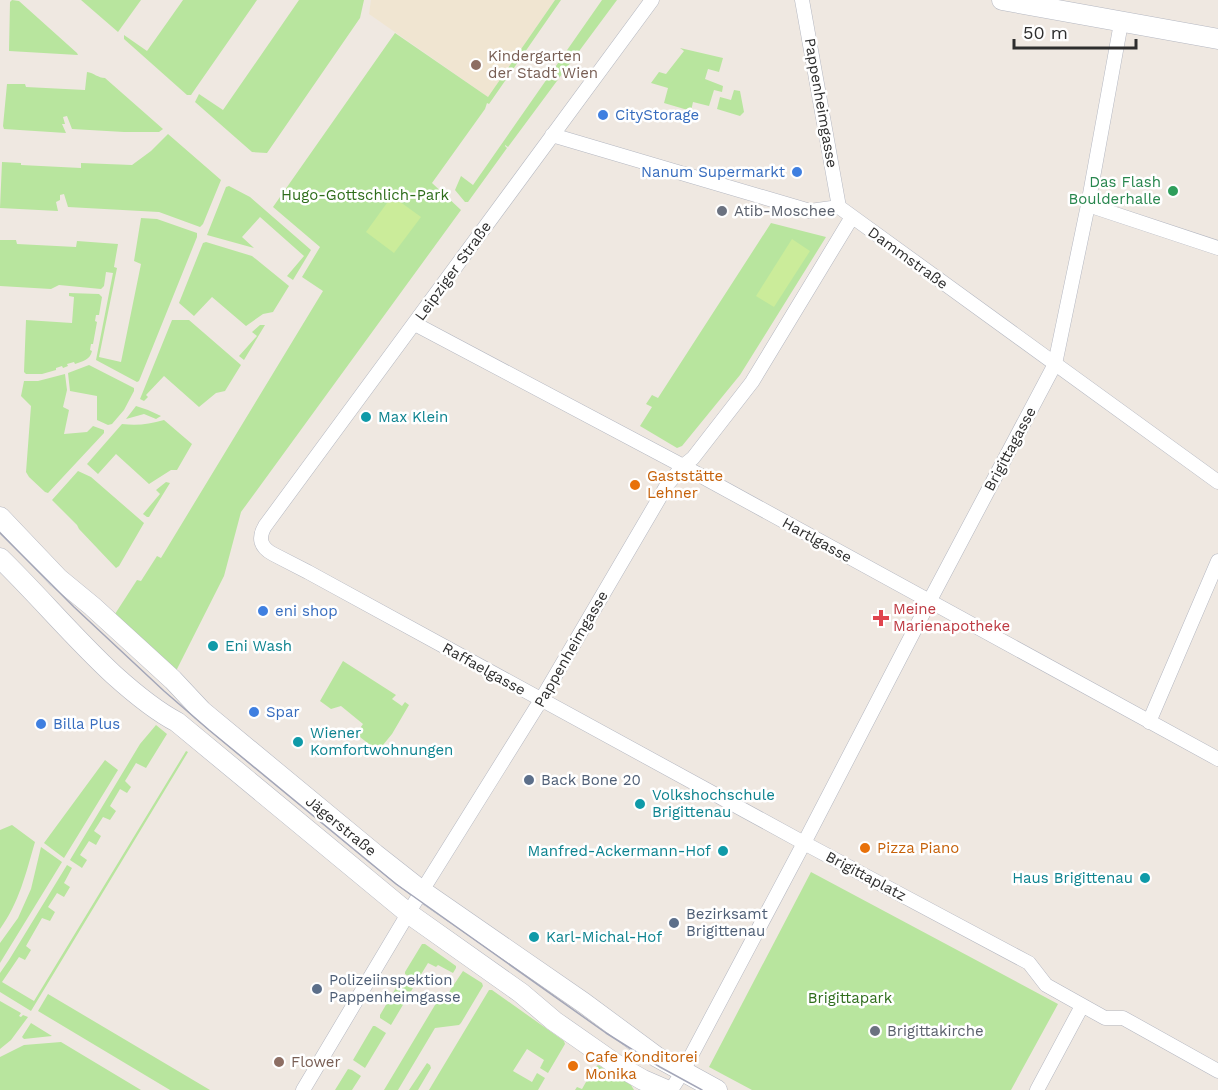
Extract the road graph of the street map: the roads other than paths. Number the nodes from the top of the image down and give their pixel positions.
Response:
1 (652, 0) edge
2 (802, 0) edge
3 (1002, 0) edge
4 (1121, 23) junction
5 (1218, 39) edge
6 (552, 135) junction
7 (1088, 205) junction
8 (839, 207) junction
9 (852, 217) junction
10 (1218, 248) edge
11 (415, 324) junction
12 (1055, 364) junction
13 (683, 466) junction
14 (1218, 482) edge
15 (0, 517) edge
16 (261, 543) joint
17 (0, 558) edge
18 (1218, 561) edge
19 (929, 602) junction
20 (541, 700) junction
21 (1149, 722) junction
22 (1218, 759) edge
23 (804, 843) junction
24 (422, 891) junction
25 (408, 913) junction
26 (1082, 1006) junction
27 (683, 1071) junction
28 (1218, 1071) edge
29 (303, 1090) edge
30 (666, 1090) edge
31 (671, 1090) edge
32 (717, 1090) edge
33 (1037, 1090) edge

1 - 6 street, Leipziger Straße
2 - 8 street, Pappenheimgasse
3 - 4 main road
4 - 5 main road
4 - 7 street, Brigittagasse
6 - 8 street
6 - 11 street, Leipziger Straße
7 - 10 street
7 - 12 street, Brigittagasse
8 - 9 street, Dammstraße
9 - 12 street, Dammstraße
9 - 13 street, Pappenheimgasse
11 - 13 street, Hartlgasse
11 - 16 street, Leipziger Straße
12 - 14 street, Dammstraße
12 - 19 street, Brigittagasse
13 - 19 street, Hartlgasse
13 - 20 street, Pappenheimgasse
15 - 24 main road, Jägerstraße
16 - 20 street, Raffaelgasse
17 - 25 main road, Jägerstraße
18 - 21 street
19 - 21 street, Hartlgasse
19 - 23 street, Brigittagasse
20 - 23 street, Raffaelgasse
20 - 24 street, Pappenheimgasse
21 - 22 street, Hartlgasse
23 - 26 street, Brigittaplatz
23 - 27 street
24 - 25 street, Pappenheimgasse
24 - 27 main road, Jägerstraße
25 - 29 street, Pappenheimgasse
25 - 30 main road, Jägerstraße
26 - 28 street
26 - 33 street
27 - 31 street
27 - 32 main road, Jägerstraße

